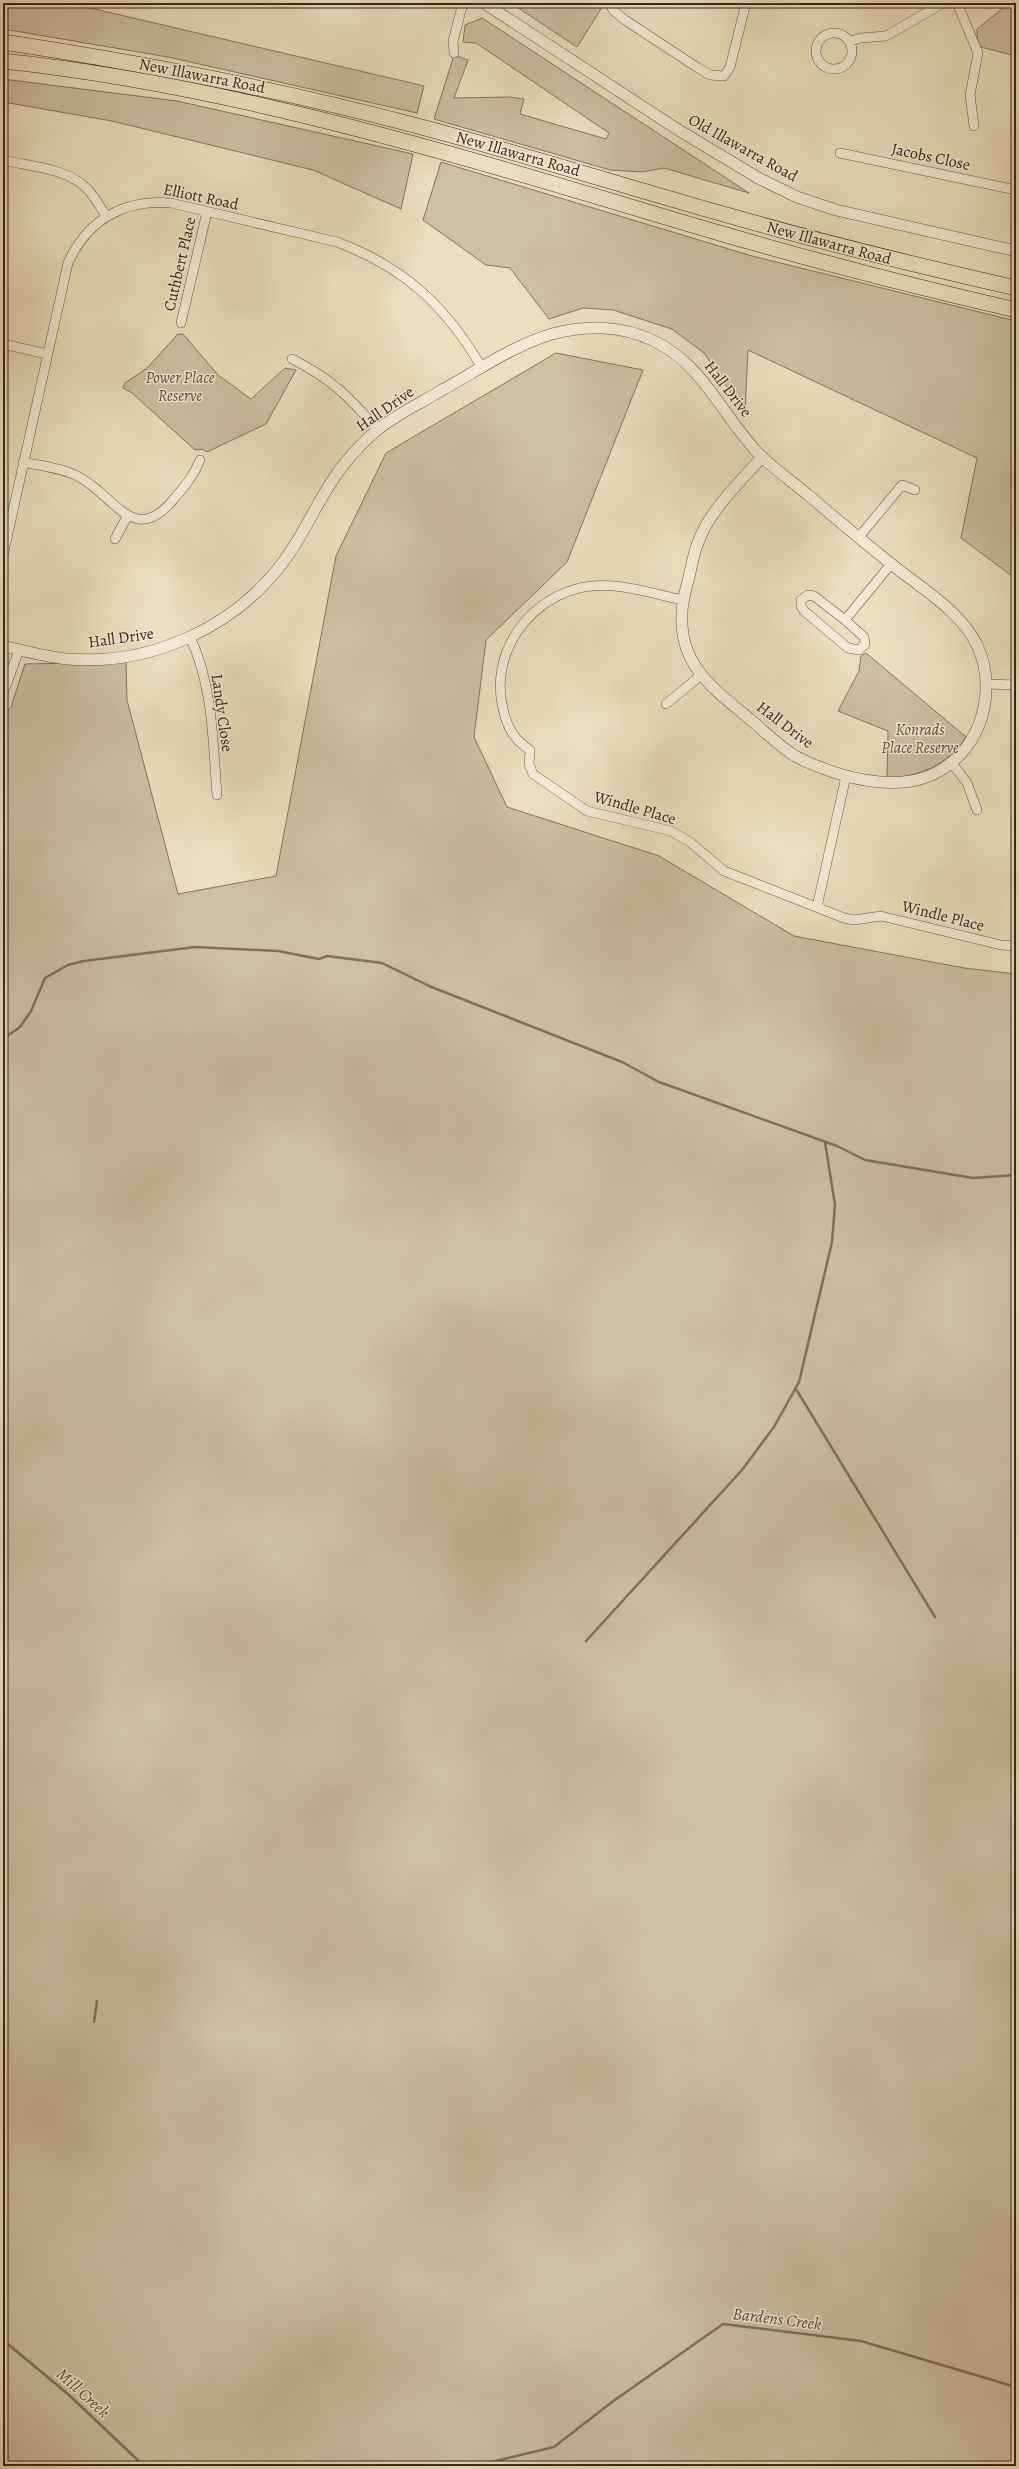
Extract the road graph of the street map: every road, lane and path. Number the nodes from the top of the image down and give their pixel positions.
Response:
1 (463, 3) edge
2 (484, 3) edge
3 (610, 3) edge
4 (746, 3) edge
5 (943, 3) edge
6 (957, 3) edge
7 (851, 41) junction
8 (3, 42) edge
9 (454, 53) dead end
10 (3, 61) edge
11 (974, 126) dead end
12 (840, 153) dead end
13 (3, 160) edge
14 (1016, 190) edge
15 (208, 212) junction
16 (106, 216) junction
17 (1016, 251) edge
18 (1016, 288) edge
19 (1016, 310) edge
20 (181, 323) dead end
21 (3, 344) edge
22 (47, 354) junction
23 (292, 360) dead end
24 (482, 368) junction
25 (378, 430) junction
26 (762, 457) junction
27 (200, 460) dead end
28 (23, 462) junction
29 (915, 490) dead end
30 (128, 515) junction
31 (6, 527) edge
32 (859, 537) junction
33 (115, 539) dead end
34 (3, 556) edge
35 (891, 564) junction
36 (684, 600) junction
37 (845, 620) junction
38 (190, 637) junction
39 (3, 646) edge
40 (19, 650) junction
41 (700, 676) junction
42 (986, 684) junction
43 (1016, 685) edge
44 (3, 694) edge
45 (666, 704) dead end
46 (951, 762) junction
47 (846, 776) junction
48 (217, 795) dead end
49 (977, 810) dead end
50 (817, 907) junction
51 (1016, 946) edge

1 - 9 street
2 - 17 street, Old Illawarra Road
3 - 4 street
5 - 7 street
6 - 11 street
7 - 7 street
8 - 18 highway, New Illawarra Road
10 - 19 highway, New Illawarra Road
12 - 14 street, Jacobs Close
13 - 16 street
15 - 16 street, Elliott Road
15 - 20 street, Cuthbert Place
15 - 24 street, Elliott Road
16 - 22 street, Elliott Road
21 - 22 street
22 - 28 street, Elliott Road
23 - 25 street
24 - 25 street, Hall Drive
24 - 26 street, Hall Drive
25 - 38 street, Hall Drive
26 - 32 street, Hall Drive
26 - 36 street, Hall Drive
27 - 30 street
28 - 30 street
28 - 31 street, Elliott Road
29 - 32 street
30 - 33 street
31 - 34 street, Elliott Road
32 - 35 street, Hall Drive
35 - 37 street
35 - 42 street, Hall Drive
36 - 41 street, Hall Drive
36 - 50 street, Windle Place
37 - 37 street
38 - 40 street, Hall Drive
38 - 48 street, Landy Close
39 - 40 street, Hall Drive
40 - 44 street
41 - 45 street
41 - 47 street, Hall Drive
42 - 43 street
42 - 46 street, Hall Drive
46 - 47 street, Hall Drive
46 - 49 street
47 - 50 street
50 - 51 street, Windle Place

